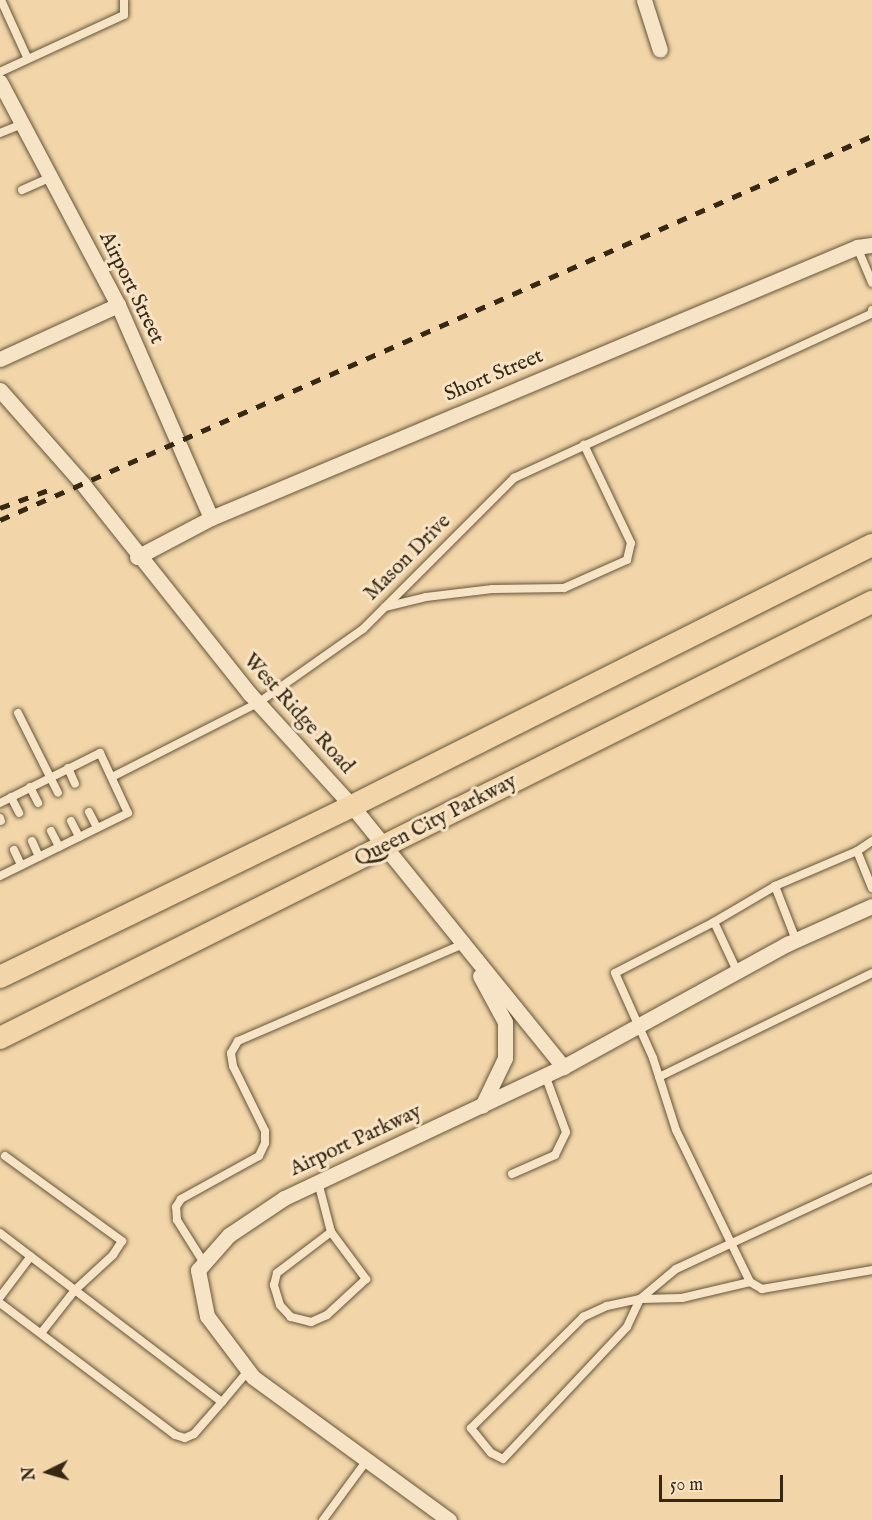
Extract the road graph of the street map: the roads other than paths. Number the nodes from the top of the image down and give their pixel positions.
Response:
1 (2, 0) edge
2 (124, 0) edge
3 (644, 0) edge
4 (660, 50) dead end
5 (27, 57) junction
6 (0, 72) edge
7 (0, 82) edge
8 (22, 124) junction
9 (0, 134) edge
10 (51, 177) junction
11 (22, 190) dead end
12 (865, 246) edge
13 (872, 283) edge
14 (118, 305) junction
15 (872, 310) edge
16 (0, 359) edge
17 (0, 390) edge
18 (584, 445) junction
19 (211, 518) junction
20 (872, 545) edge
21 (137, 557) junction
22 (872, 602) edge
23 (384, 607) junction
24 (258, 703) junction
25 (18, 713) dead end
26 (68, 768) junction
27 (50, 777) junction
28 (112, 777) junction
29 (75, 784) dead end
30 (30, 788) junction
31 (58, 793) dead end
32 (11, 797) junction
33 (0, 802) edge
34 (38, 803) dead end
35 (352, 806) junction
36 (89, 812) dead end
37 (19, 813) dead end
38 (71, 821) dead end
39 (97, 828) junction
40 (51, 831) dead end
41 (79, 837) junction
42 (32, 841) dead end
43 (872, 841) edge
44 (59, 847) junction
45 (385, 848) junction
46 (14, 850) dead end
47 (857, 851) junction
48 (39, 857) junction
49 (21, 866) junction
50 (1, 874) edge
51 (775, 886) junction
52 (872, 888) edge
53 (872, 906) edge
54 (714, 922) junction
55 (796, 940) junction
56 (463, 944) junction
57 (737, 971) junction
58 (872, 973) edge
59 (0, 977) edge
60 (637, 1026) junction
61 (0, 1038) edge
62 (563, 1067) junction
63 (545, 1075) junction
64 (659, 1077) junction
65 (482, 1106) junction
66 (5, 1156) dead end
67 (512, 1174) dead end
68 (872, 1178) edge
69 (318, 1182) junction
70 (331, 1232) junction
71 (0, 1233) edge
72 (733, 1246) junction
73 (31, 1256) junction
74 (204, 1263) junction
75 (872, 1270) edge
76 (750, 1282) junction
77 (75, 1290) junction
78 (0, 1297) edge
79 (640, 1299) junction
80 (0, 1303) edge
81 (41, 1333) junction
82 (248, 1371) junction
83 (222, 1402) junction
84 (367, 1460) junction
85 (323, 1520) edge
86 (449, 1520) edge

1 - 5 lane
2 - 5 lane
3 - 4 street
5 - 6 lane
7 - 8 street, Airport Street
8 - 9 lane
8 - 10 street, Airport Street
10 - 11 lane
10 - 14 street, Airport Street
12 - 13 lane
12 - 19 street, Short Street
14 - 16 street
14 - 19 street, Airport Street
15 - 18 lane, Mason Drive
17 - 21 street, West Ridge Road
18 - 23 lane, Mason Drive
18 - 23 lane
19 - 21 street, Short Street
20 - 35 main road
21 - 24 street, West Ridge Road
22 - 45 main road, Queen City Parkway
23 - 24 lane, Mason Drive
24 - 28 lane, Mason Drive
24 - 35 street, West Ridge Road
25 - 27 lane
26 - 27 lane
26 - 28 lane
26 - 29 lane
27 - 30 lane
27 - 31 lane
28 - 39 lane
30 - 32 lane
30 - 34 lane
32 - 33 lane
32 - 37 lane
35 - 45 street, West Ridge Road
35 - 59 main road
36 - 39 lane
38 - 41 lane
39 - 41 lane
40 - 44 lane
41 - 44 lane
42 - 48 lane
43 - 47 lane
44 - 48 lane
45 - 56 street, West Ridge Road
45 - 61 main road, Queen City Parkway
46 - 49 lane
47 - 51 lane
47 - 52 lane
48 - 49 lane
49 - 50 lane
51 - 54 lane
51 - 55 lane
53 - 55 street, Airport Parkway
54 - 57 lane
54 - 60 lane
55 - 57 street, Airport Parkway
56 - 62 street, West Ridge Road
56 - 65 street
56 - 74 lane
57 - 60 street, Airport Parkway
58 - 64 lane
60 - 62 street, Airport Parkway
60 - 64 lane
62 - 63 street, Airport Parkway
63 - 65 street, Airport Parkway
63 - 67 lane
64 - 72 lane
65 - 69 street, Airport Parkway
66 - 77 lane
68 - 72 lane
69 - 70 lane
69 - 74 street, Airport Parkway
70 - 70 lane
71 - 73 lane
72 - 76 lane
72 - 79 lane
73 - 77 lane
73 - 78 lane
74 - 82 street
75 - 76 lane
76 - 79 lane
77 - 81 lane
77 - 83 lane
79 - 79 lane
80 - 81 lane
81 - 83 lane
82 - 83 lane
82 - 84 street
84 - 85 lane
84 - 86 street

